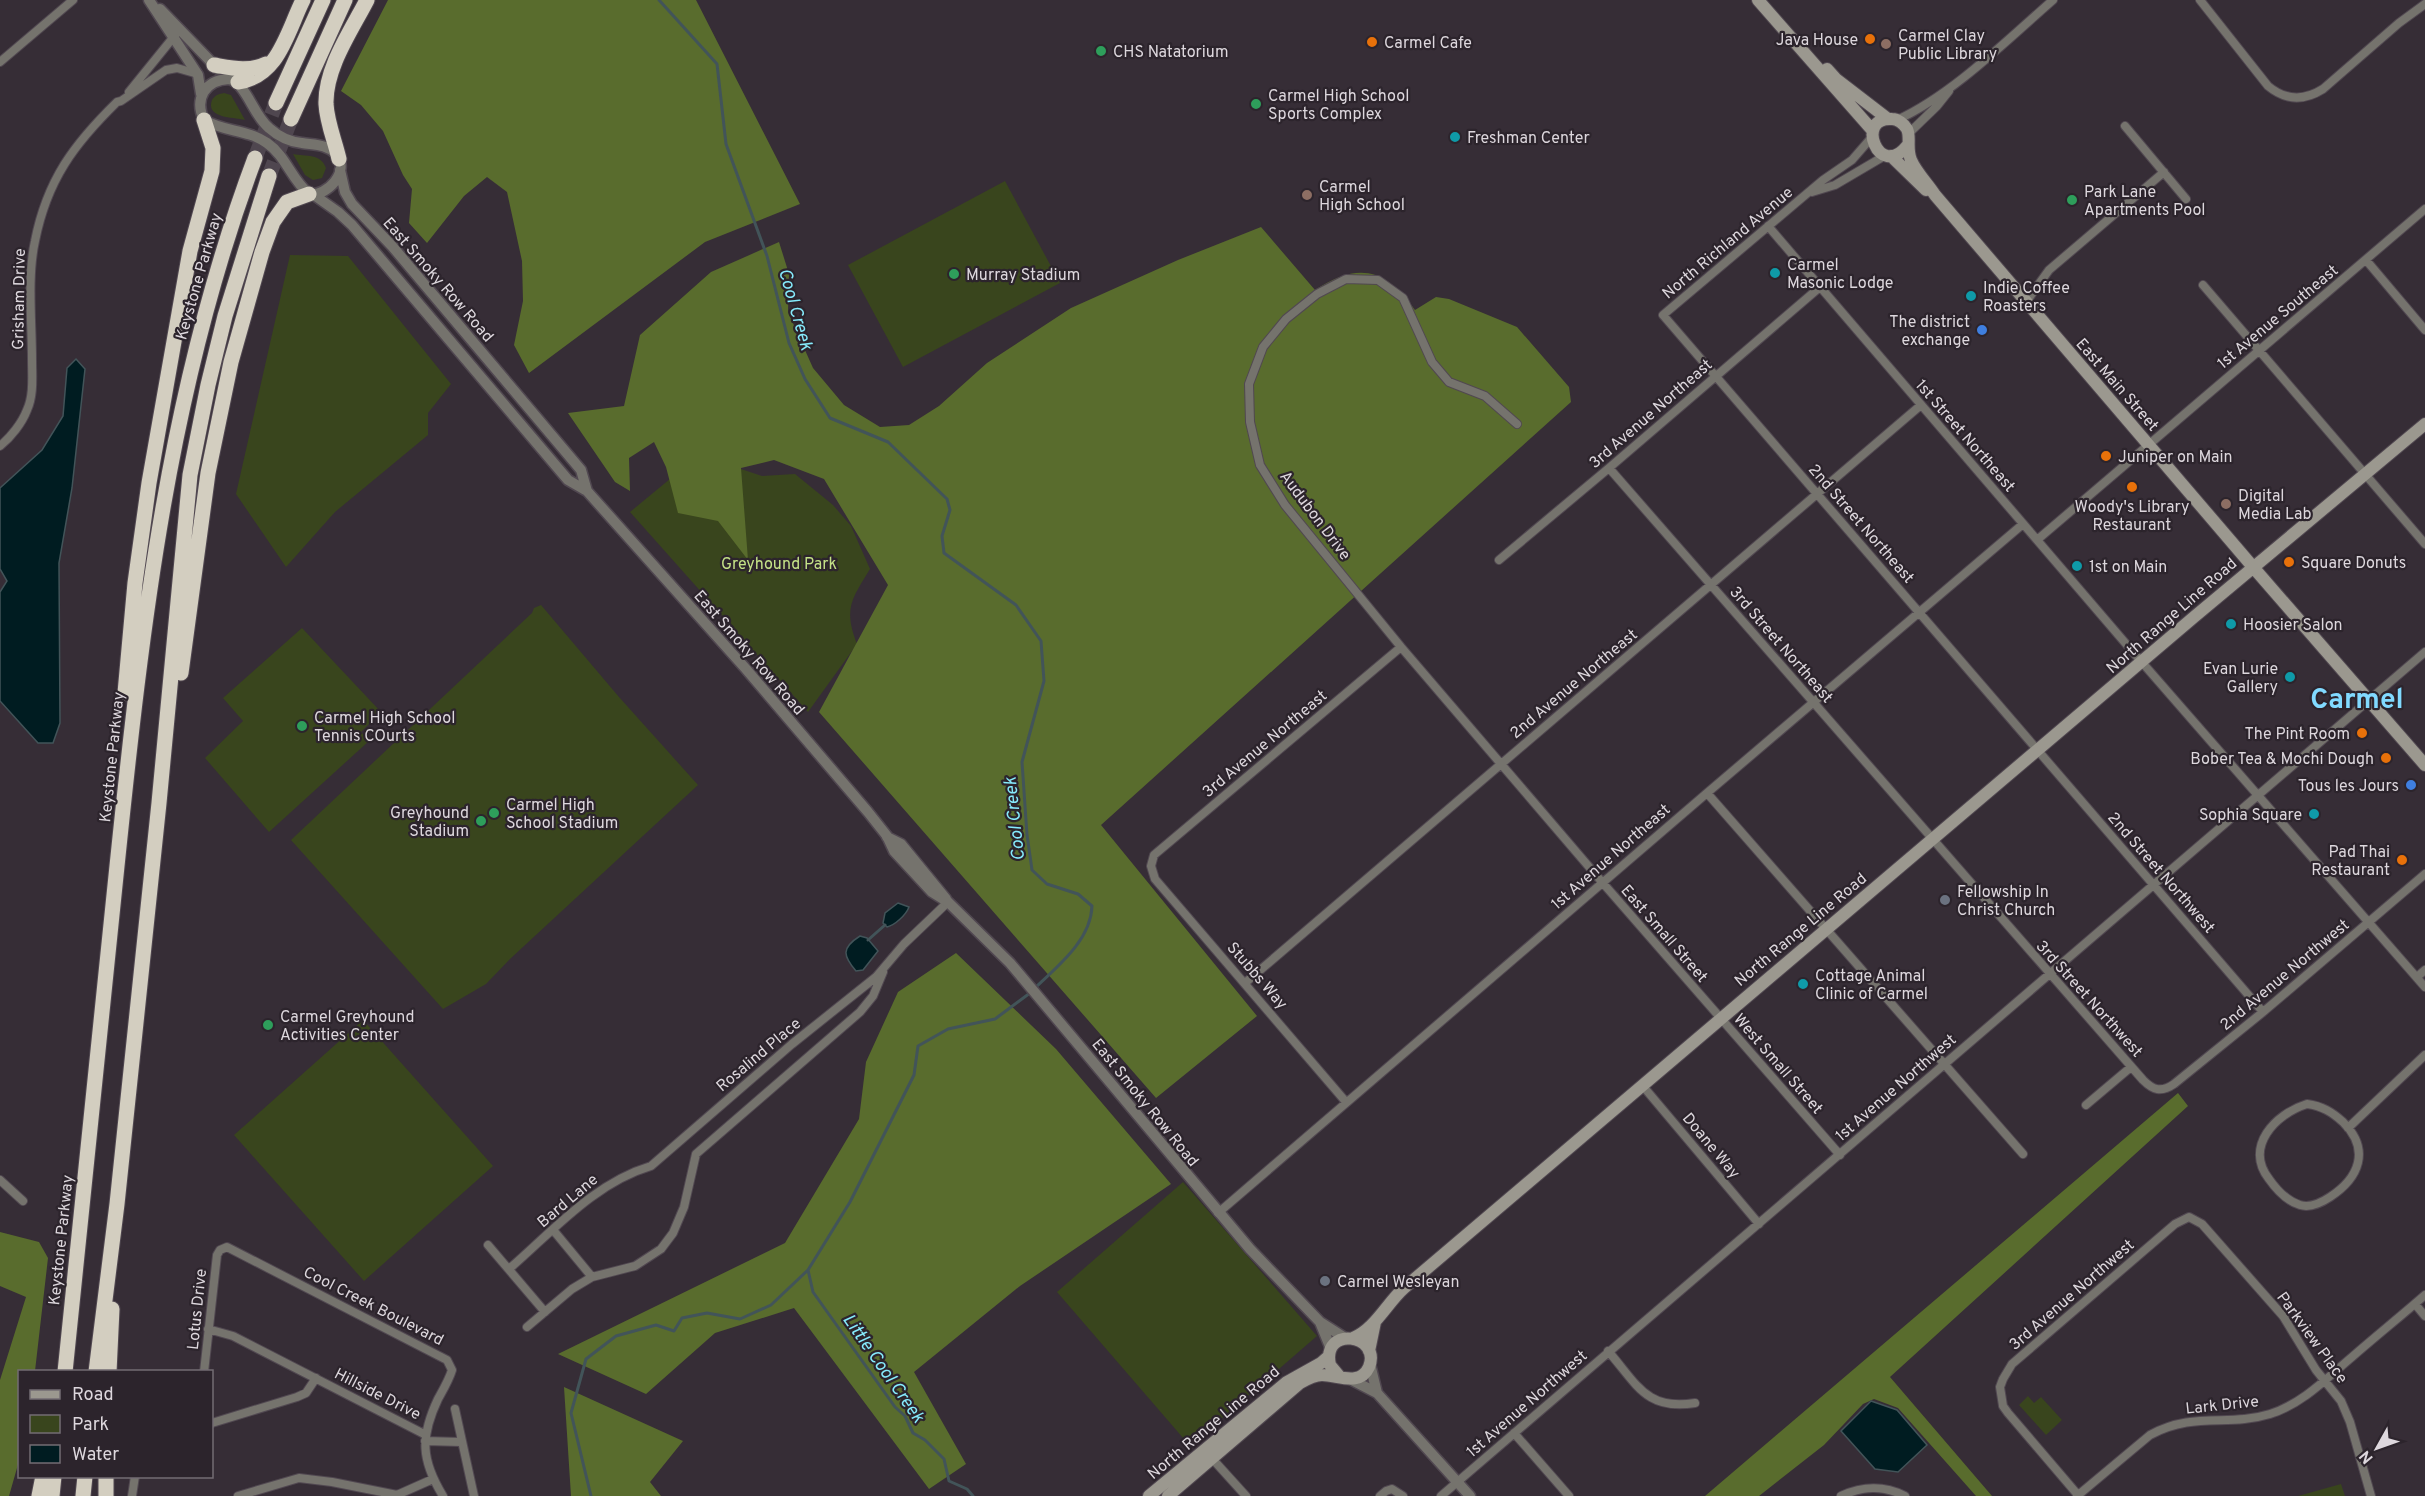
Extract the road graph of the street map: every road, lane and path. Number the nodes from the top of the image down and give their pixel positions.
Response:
1 (73, 0) edge
2 (303, 0) edge
3 (322, 0) edge
4 (345, 0) edge
5 (367, 0) edge
6 (1758, 0) edge
7 (1768, 0) edge
8 (2053, 0) edge
9 (2200, 0) edge
10 (150, 2) edge
11 (2425, 4) edge
12 (174, 37) junction
13 (274, 61) junction
14 (0, 62) edge
15 (214, 65) junction
16 (198, 74) junction
17 (233, 81) junction
18 (1953, 86) junction
19 (201, 94) junction
20 (121, 101) junction
21 (276, 103) tunnel mouth
22 (291, 119) tunnel mouth
23 (204, 120) junction
24 (1893, 120) junction
25 (2125, 126) dead end
26 (1872, 134) junction
27 (1907, 140) junction
28 (1888, 156) junction
29 (255, 158) tunnel mouth
30 (340, 165) junction
31 (2164, 172) junction
32 (269, 176) tunnel mouth
33 (1811, 192) junction
34 (311, 194) junction
35 (1935, 195) junction
36 (2186, 199) dead end
37 (2425, 209) edge
38 (1768, 226) junction
39 (2366, 260) junction
40 (2203, 285) dead end
41 (1820, 287) junction
42 (2026, 302) junction
43 (1663, 315) joint
44 (2425, 330) edge
45 (2260, 350) junction
46 (1715, 376) junction
47 (1921, 405) junction
48 (1517, 424) dead end
49 (2425, 424) edge
50 (2148, 445) junction
51 (0, 446) edge
52 (1609, 468) junction
53 (2364, 475) junction
54 (587, 491) junction
55 (1816, 493) junction
56 (2023, 524) junction
57 (2037, 540) junction
58 (2425, 544) edge
59 (1499, 560) dead end
60 (2253, 567) junction
61 (1712, 585) junction
62 (1919, 613) junction
63 (1401, 647) junction
64 (2425, 652) edge
65 (2142, 662) junction
66 (2368, 700) junction
67 (1813, 703) junction
68 (2037, 751) junction
69 (1501, 763) junction
70 (2425, 765) edge
71 (1707, 793) junction
72 (2258, 794) junction
73 (159, 803) junction
74 (1931, 839) junction
75 (1151, 866) joint
76 (2425, 874) edge
77 (1602, 882) junction
78 (2152, 885) junction
79 (948, 902) junction
80 (2370, 922) junction
81 (1826, 928) junction
82 (884, 967) junction
83 (106, 970) junction
84 (2425, 970) edge
85 (2048, 974) junction
86 (2417, 978) junction
87 (1245, 983) junction
88 (2425, 987) edge
89 (2263, 1012) junction
90 (1720, 1018) junction
91 (2425, 1055) edge
92 (1945, 1064) junction
93 (2131, 1067) junction
94 (1642, 1085) junction
95 (2159, 1090) joint
96 (1346, 1102) junction
97 (2086, 1105) dead end
98 (2348, 1128) junction
99 (2024, 1154) dead end
100 (1840, 1155) junction
101 (651, 1166) joint
102 (0, 1180) edge
103 (23, 1201) dead end
104 (117, 1204) junction
105 (1218, 1213) junction
106 (2192, 1218) joint
107 (1759, 1224) junction
108 (554, 1230) junction
109 (488, 1245) dead end
110 (220, 1250) joint
111 (509, 1269) junction
112 (592, 1277) junction
113 (75, 1278) junction
114 (2425, 1295) edge
115 (2415, 1304) junction
116 (545, 1312) junction
117 (2425, 1316) edge
118 (1320, 1322) junction
119 (1375, 1322) junction
120 (527, 1327) dead end
121 (208, 1329) junction
122 (1349, 1338) junction
123 (1369, 1351) junction
124 (1608, 1351) junction
125 (1330, 1352) junction
126 (1370, 1364) junction
127 (60, 1370) edge
128 (65, 1370) edge
129 (96, 1370) edge
130 (109, 1370) edge
131 (204, 1370) edge
132 (316, 1378) junction
133 (1345, 1378) junction
134 (2324, 1380) junction
135 (1377, 1393) junction
136 (1695, 1403) dead end
137 (455, 1408) dead end
138 (213, 1423) edge
139 (1514, 1433) junction
140 (425, 1438) junction
141 (461, 1442) junction
142 (1209, 1455) junction
143 (43, 1478) edge
144 (54, 1478) edge
145 (86, 1478) edge
146 (106, 1478) edge
147 (135, 1478) edge
148 (433, 1479) junction
149 (1457, 1481) junction
150 (249, 1494) edge
151 (39, 1496) edge
152 (52, 1496) edge
153 (83, 1496) edge
154 (106, 1496) edge
155 (132, 1496) edge
156 (238, 1496) edge
157 (396, 1496) edge
158 (443, 1496) edge
159 (474, 1496) edge
160 (1149, 1496) edge
161 (1168, 1496) edge
162 (1246, 1496) edge
163 (1380, 1496) edge
164 (1402, 1496) edge
165 (1441, 1496) edge
166 (1470, 1496) edge
167 (1569, 1496) edge
168 (1841, 1496) edge
169 (1905, 1496) edge
170 (2077, 1496) edge
171 (2372, 1496) edge

1 - 14 street
2 - 13 highway
3 - 21 highway
4 - 22 highway
5 - 30 highway
6 - 26 main road
7 - 24 main road
8 - 18 street
9 - 11 street
10 - 12 street
12 - 15 street
12 - 16 street
12 - 20 street, Grisham Drive
13 - 15 highway
13 - 17 highway
15 - 17 street
16 - 19 street
16 - 20 street, Grisham Drive
17 - 19 street
17 - 30 street
18 - 24 street
18 - 27 street
19 - 23 street
20 - 51 street, Grisham Drive
23 - 34 street, East Smoky Row Road
23 - 83 highway
24 - 26 main road
24 - 27 main road
25 - 31 street
26 - 28 main road
26 - 33 street, North Richland Avenue
27 - 28 main road
27 - 35 main road, East Main Street
28 - 33 street
28 - 35 main road, East Main Street
29 - 83 highway, Keystone Parkway
30 - 34 street
30 - 54 street, East Smoky Row Road
31 - 36 street
31 - 42 street
32 - 73 highway
33 - 38 street, North Richland Avenue
34 - 54 street, East Smoky Row Road
34 - 73 highway
35 - 42 main road, East Main Street
37 - 39 street, 1st Avenue Southeast
38 - 41 street, 1st Street Northeast
38 - 43 street, North Richland Avenue
39 - 44 street
39 - 45 street, 1st Avenue Southeast
40 - 45 street
41 - 46 street, 3rd Avenue Northeast
41 - 47 street, 1st Street Northeast
42 - 50 main road, East Main Street
43 - 46 street, 2nd Street Northeast
45 - 50 street, 1st Avenue Southeast
45 - 53 street
46 - 52 street, 3rd Avenue Northeast
46 - 55 street, 2nd Street Northeast
47 - 55 street, 2nd Avenue Northeast
47 - 56 street, 1st Street Northeast
48 - 63 street, Audubon Drive
49 - 53 main road, North Range Line Road
50 - 57 street
50 - 60 main road, East Main Street
52 - 59 street, 3rd Avenue Northeast
52 - 61 street, 3rd Street Northeast
53 - 58 street
53 - 60 main road, North Range Line Road
54 - 79 street, East Smoky Row Road
55 - 61 street, 2nd Avenue Northeast
55 - 62 street, 2nd Street Northeast
56 - 57 street, 1st Street Northeast
56 - 62 street, 1st Avenue Northeast
57 - 65 street, 1st Street Northeast
60 - 65 main road, North Range Line Road
60 - 66 main road, East Main Street
61 - 67 street, 3rd Street Northeast
61 - 69 street, 2nd Avenue Northeast
62 - 67 street, 1st Avenue Northeast
62 - 68 street, 2nd Street Northeast
63 - 69 street, East Small Street
63 - 75 street, 3rd Avenue Northeast
64 - 66 street, 1st Avenue Northwest
65 - 68 main road, North Range Line Road
65 - 72 street, 1st Street Northeast
66 - 70 main road, East Main Street
66 - 72 street, 1st Avenue Northwest
67 - 71 street, 1st Avenue Northeast
67 - 74 street, 3rd Street Northeast
68 - 74 main road, North Range Line Road
68 - 78 street, 2nd Street Northwest
69 - 77 street, East Small Street
69 - 87 street, 2nd Avenue Northeast
71 - 77 street, 1st Avenue Northeast
71 - 81 street
72 - 78 street, 1st Avenue Northwest
72 - 80 street, 1st Street Northeast
73 - 104 highway
74 - 81 main road, North Range Line Road
74 - 85 street, 3rd Street Northwest
75 - 87 street, Stubbs Way
76 - 80 street, 2nd Avenue Northwest
77 - 90 street, East Small Street
77 - 96 street, 1st Avenue Northeast
78 - 85 street, 1st Avenue Northwest
78 - 89 street, 2nd Street Northwest
79 - 82 street, Rosalind Place
79 - 105 street, East Smoky Row Road
80 - 86 street, 1st Street Northeast
80 - 89 street, 2nd Avenue Northwest
81 - 90 main road, North Range Line Road
81 - 92 street
82 - 101 street, Rosalind Place
82 - 112 street, Rosalind Place
83 - 113 highway, Keystone Parkway
84 - 86 street
85 - 92 street, 1st Avenue Northwest
85 - 93 street, 3rd Street Northwest
86 - 88 street, 1st Street Northeast
87 - 96 street, Stubbs Way
89 - 95 street, 2nd Avenue Northwest
90 - 94 main road, North Range Line Road
90 - 100 street, West Small Street
91 - 98 street
92 - 99 street
92 - 100 street, 1st Avenue Northwest
93 - 95 street, 3rd Street Northwest
93 - 97 street
94 - 107 street, Doane Way
94 - 119 main road, North Range Line Road
96 - 105 street, 1st Avenue Northeast
98 - 98 street
100 - 107 street, 1st Avenue Northwest
101 - 108 street, Bard Lane
102 - 103 street
104 - 129 highway
104 - 130 highway
105 - 118 street, East Smoky Row Road
106 - 134 street, Parkview Place
106 - 170 street, 3rd Avenue Northwest
107 - 124 street, 1st Avenue Northwest
108 - 111 street, Bard Lane
108 - 112 street
109 - 111 street
110 - 121 street, Lotus Drive
110 - 140 street, Cool Creek Boulevard
111 - 116 street
112 - 116 street
113 - 127 highway
113 - 128 highway, Keystone Parkway
114 - 115 street, Lark Drive
115 - 117 street
115 - 134 street, Lark Drive
116 - 120 street
118 - 122 street, East Smoky Row Road
118 - 125 street, East Smoky Row Road
119 - 122 main road, North Range Line Road
119 - 123 main road, North Range Line Road
121 - 131 street, Lotus Drive
121 - 132 street, Hillside Drive
122 - 123 main road
122 - 125 main road
123 - 126 main road
124 - 136 street
124 - 139 street, 1st Avenue Northwest
125 - 133 main road
125 - 142 main road, North Range Line Road
126 - 133 main road
126 - 135 street
132 - 138 street, Hillside Drive
132 - 140 street, Hillside Drive
133 - 135 street
133 - 142 main road, North Range Line Road
134 - 170 street, Lark Drive
134 - 171 street, Parkview Place
135 - 149 street
137 - 141 street
139 - 149 street, 1st Avenue Northwest
139 - 167 street
140 - 141 street
140 - 148 street, Cool Creek Boulevard
141 - 159 street
142 - 160 main road, North Range Line Road
142 - 161 main road, North Range Line Road
142 - 162 street
143 - 151 highway
144 - 152 highway
145 - 153 highway
146 - 154 highway
147 - 155 street
148 - 157 street
148 - 158 street, Cool Creek Boulevard
149 - 165 street, 1st Avenue Northwest
149 - 166 street
150 - 156 street
150 - 157 street
163 - 164 street
168 - 169 street

